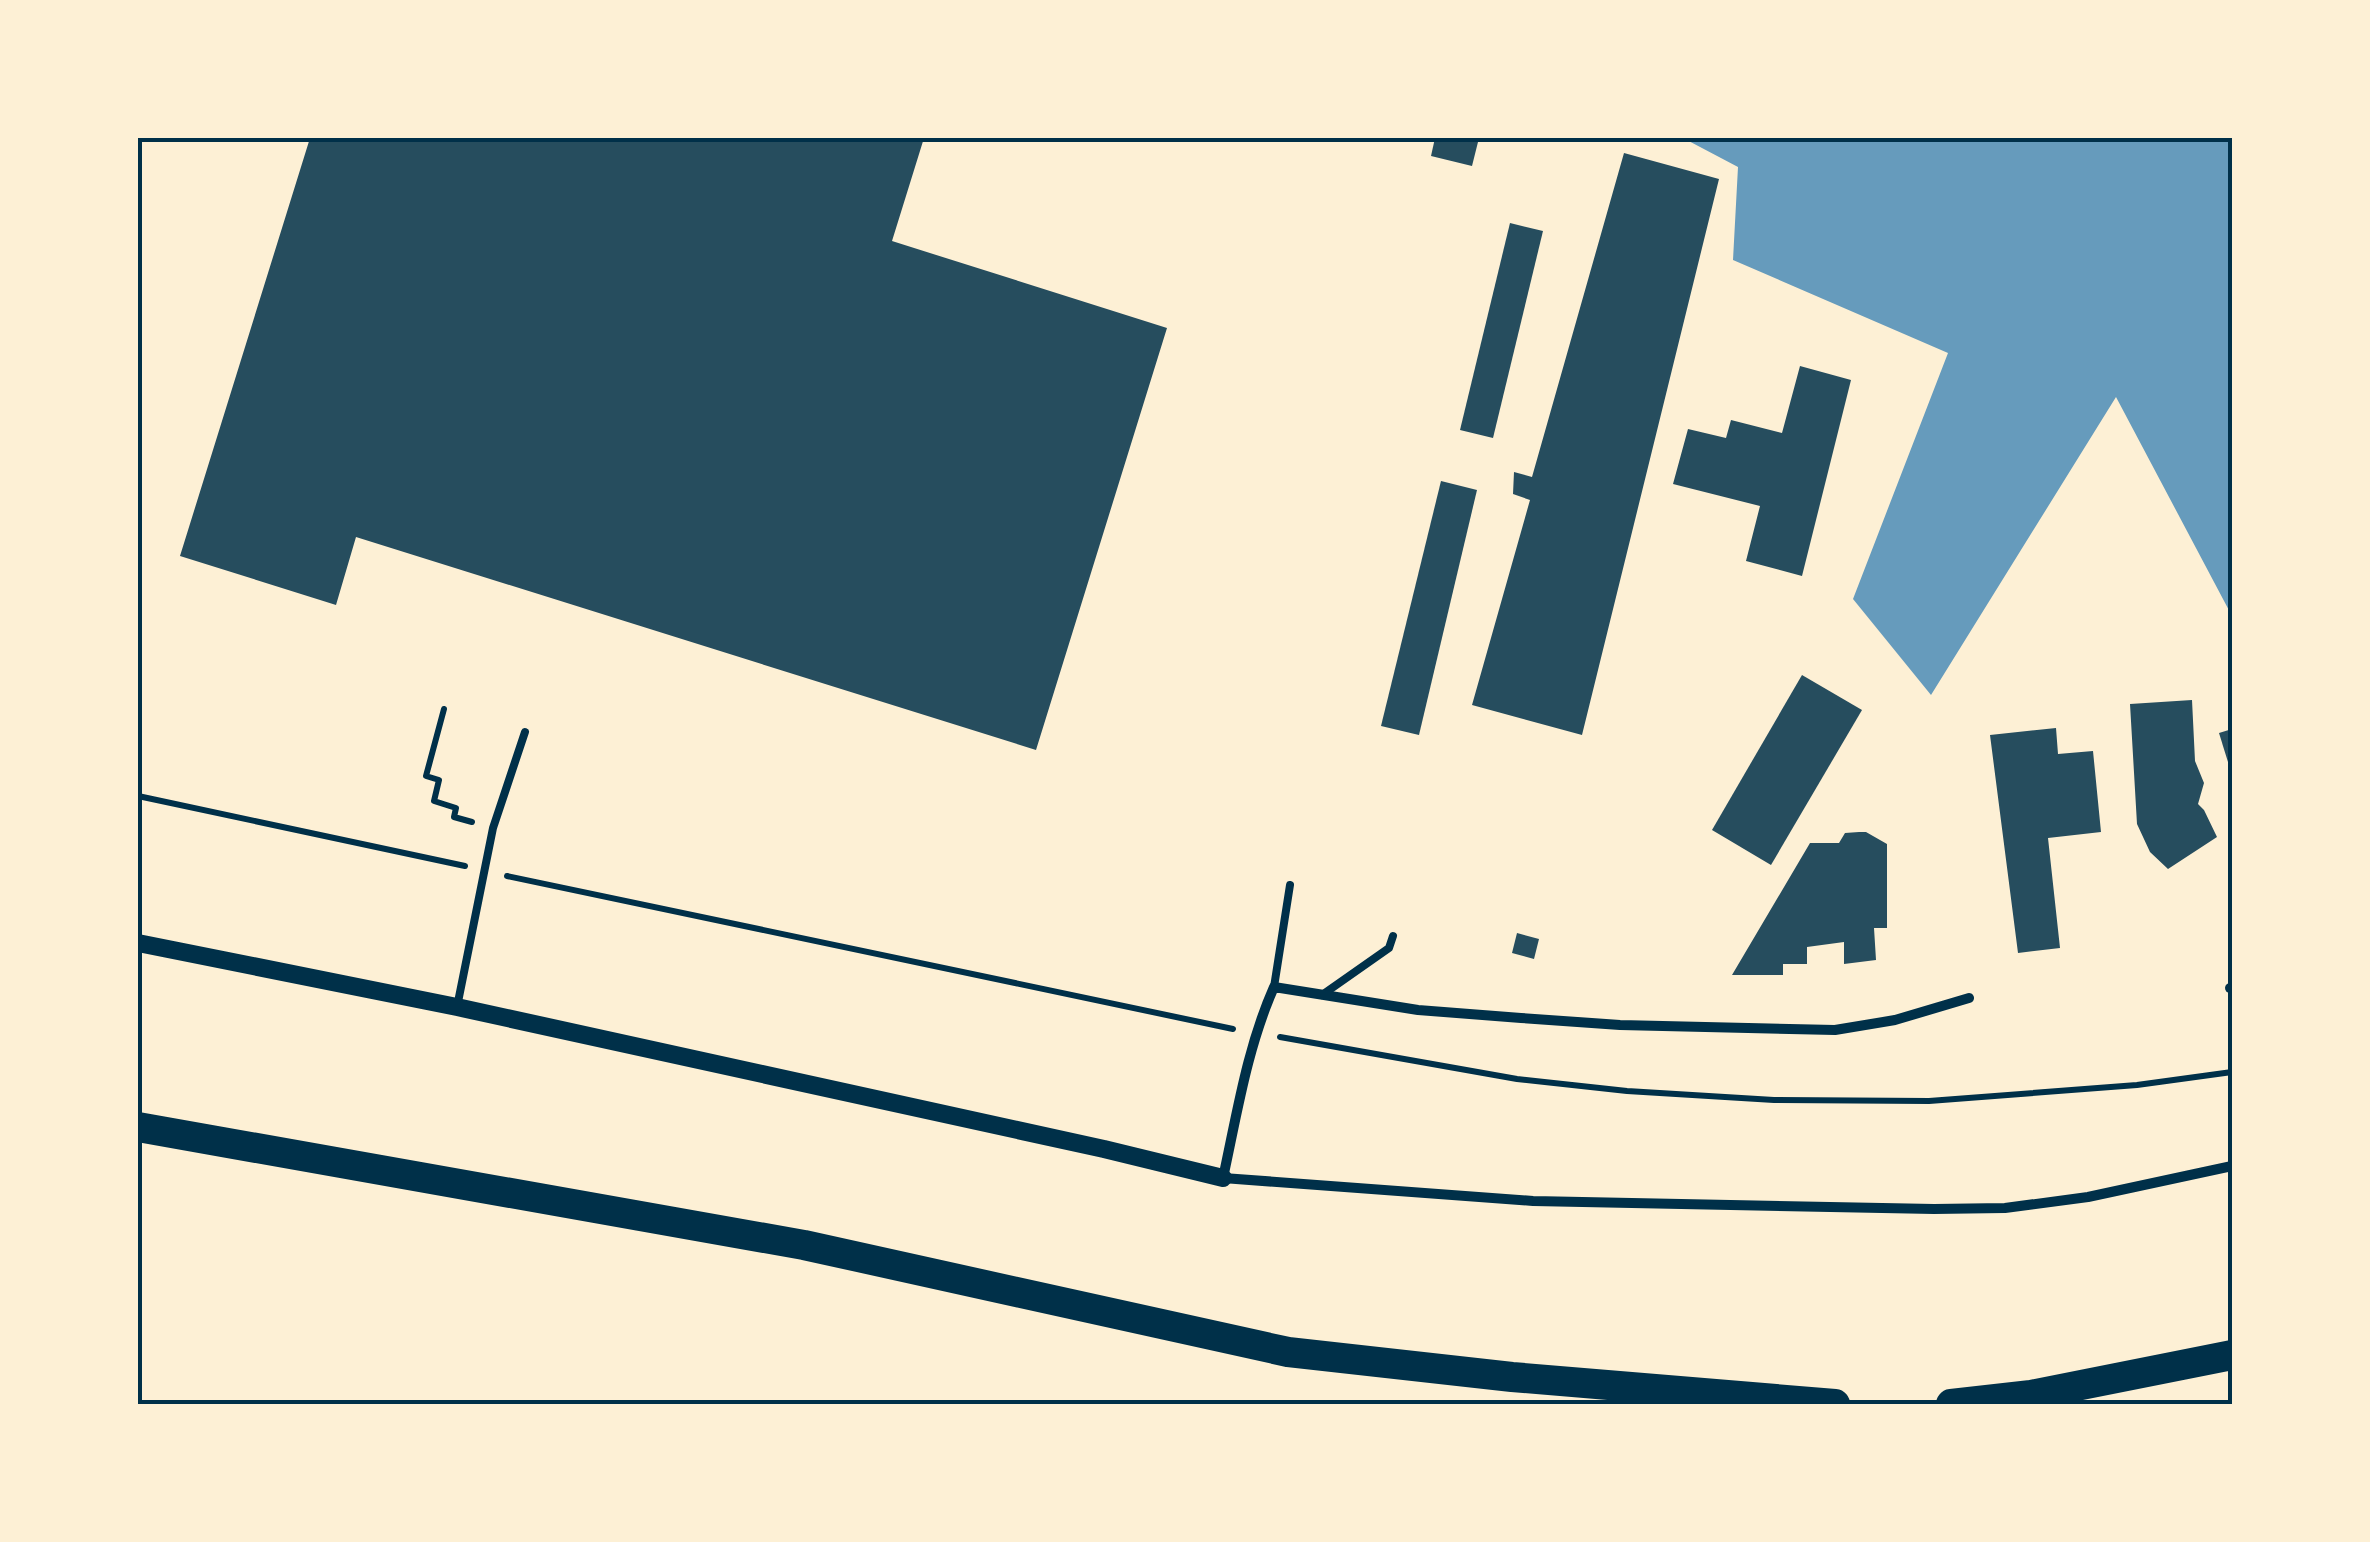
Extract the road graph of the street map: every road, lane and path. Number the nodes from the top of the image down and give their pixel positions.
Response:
1 (444, 709) dead end
2 (525, 732) dead end
3 (138, 796) edge
4 (493, 828) junction
5 (456, 864) dead end
6 (510, 876) dead end
7 (1290, 885) dead end
8 (1392, 936) dead end
9 (138, 943) edge
10 (1274, 986) junction
11 (1322, 994) junction
12 (1970, 998) dead end
13 (457, 1007) junction
14 (1226, 1028) dead end
15 (1286, 1038) dead end
16 (2232, 1072) edge
17 (138, 1127) edge
18 (2232, 1166) edge
19 (1223, 1178) junction
20 (2232, 1355) edge
21 (1835, 1404) edge
22 (1952, 1404) edge

1 - 4 path
2 - 4 lane
3 - 5 path
4 - 13 lane
6 - 14 path
7 - 10 lane
8 - 11 lane
9 - 13 street
10 - 11 street
10 - 19 street
11 - 12 street
13 - 19 street
15 - 16 path
17 - 21 highway
18 - 19 street
20 - 22 highway

